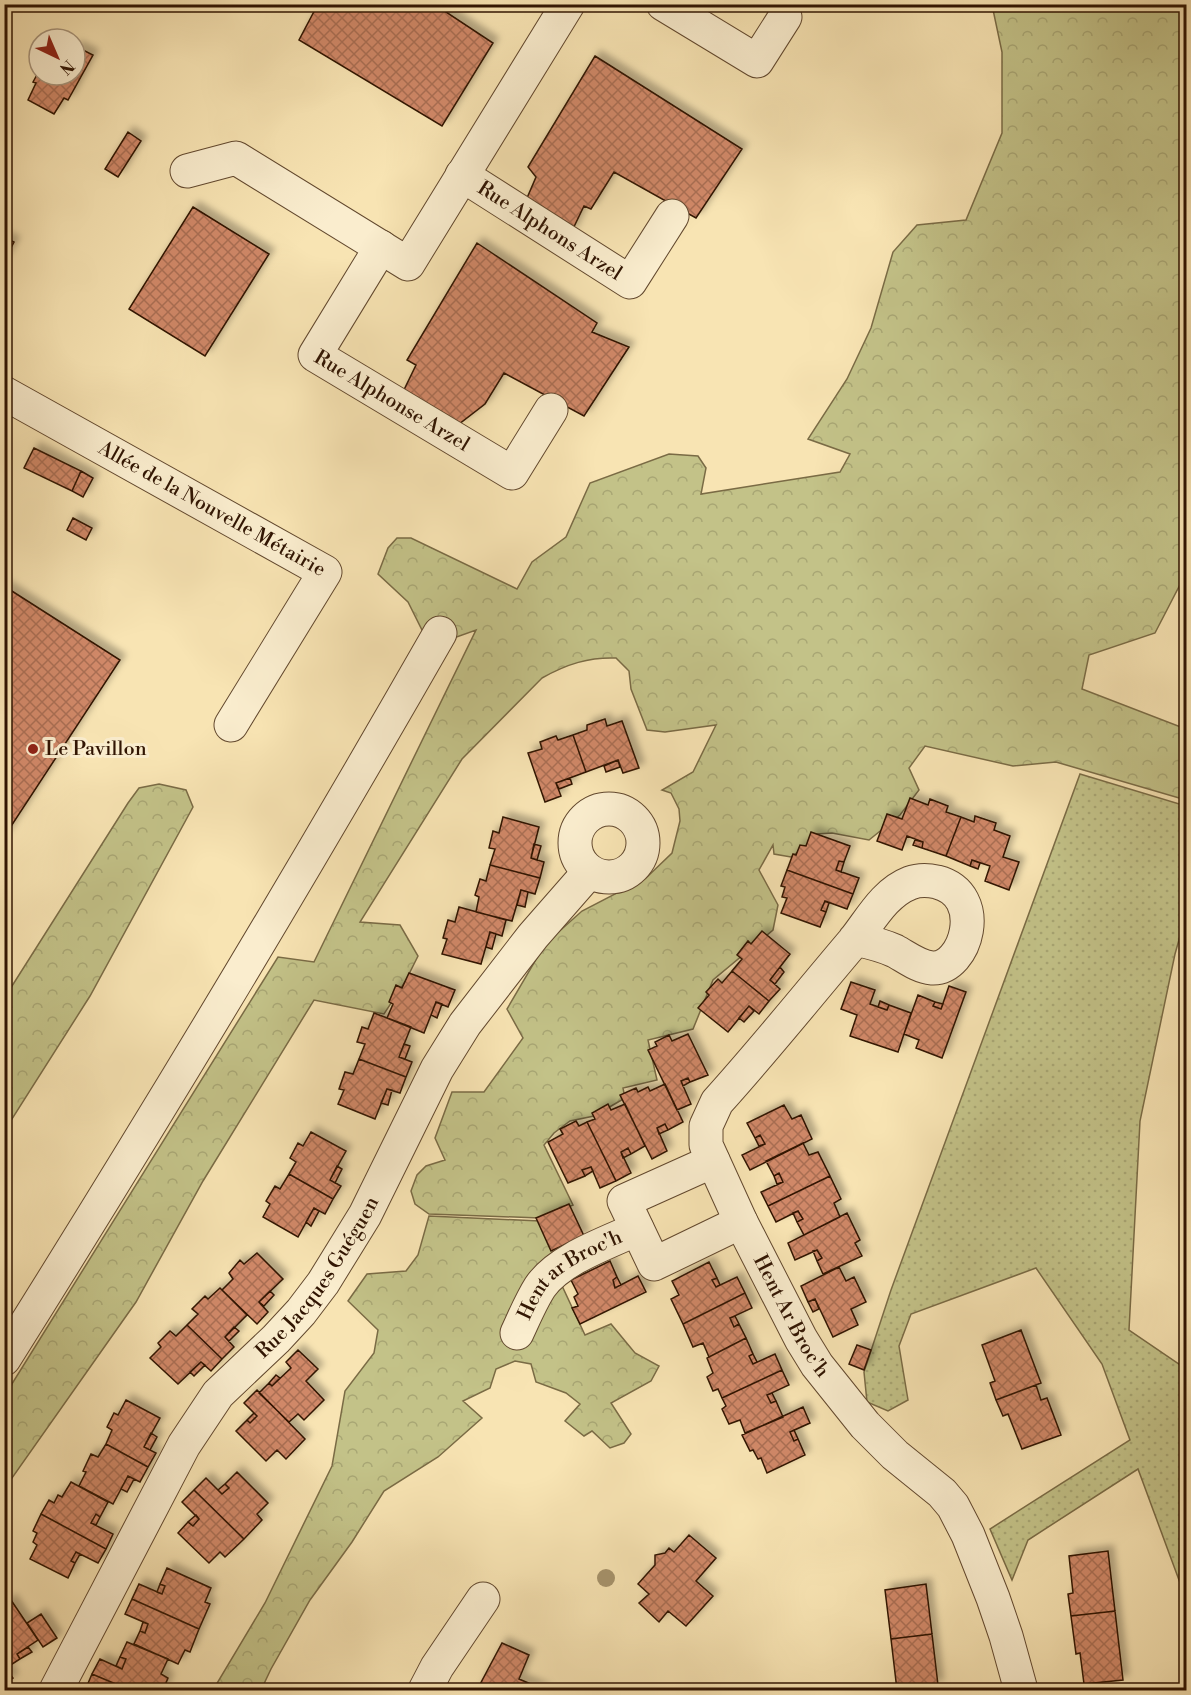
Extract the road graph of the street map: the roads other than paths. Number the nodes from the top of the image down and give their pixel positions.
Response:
1 (663, 4) edge
2 (556, 9) edge
3 (785, 17) dead end
4 (187, 171) dead end
5 (462, 175) junction
6 (672, 216) dead end
7 (381, 247) junction
8 (4, 393) edge
9 (551, 410) dead end
10 (440, 633) dead end
11 (231, 725) dead end
12 (589, 872) dead end
13 (855, 939) dead end
14 (713, 1161) junction
15 (741, 1222) junction
16 (637, 1229) junction
17 (517, 1333) dead end
18 (4, 1359) edge
19 (483, 1599) dead end
20 (56, 1690) edge
21 (425, 1690) edge
22 (1021, 1690) edge

1 - 3 street
2 - 5 street
4 - 7 street
5 - 6 street, Rue Alphons Arzel
5 - 7 street
7 - 9 street, Rue Alphonse Arzel
8 - 11 street, Allée de la Nouvelle Métairie
10 - 18 street
12 - 20 street, Rue Jacques Guéguen
13 - 14 street, Hent Ar Broc'h
14 - 15 street, Hent Ar Broc'h
14 - 16 street, Hent ar Broc'h
15 - 16 street, Hent ar Broc'h
15 - 22 street, Hent Ar Broc'h
16 - 17 street, Hent ar Broc'h
19 - 21 street

